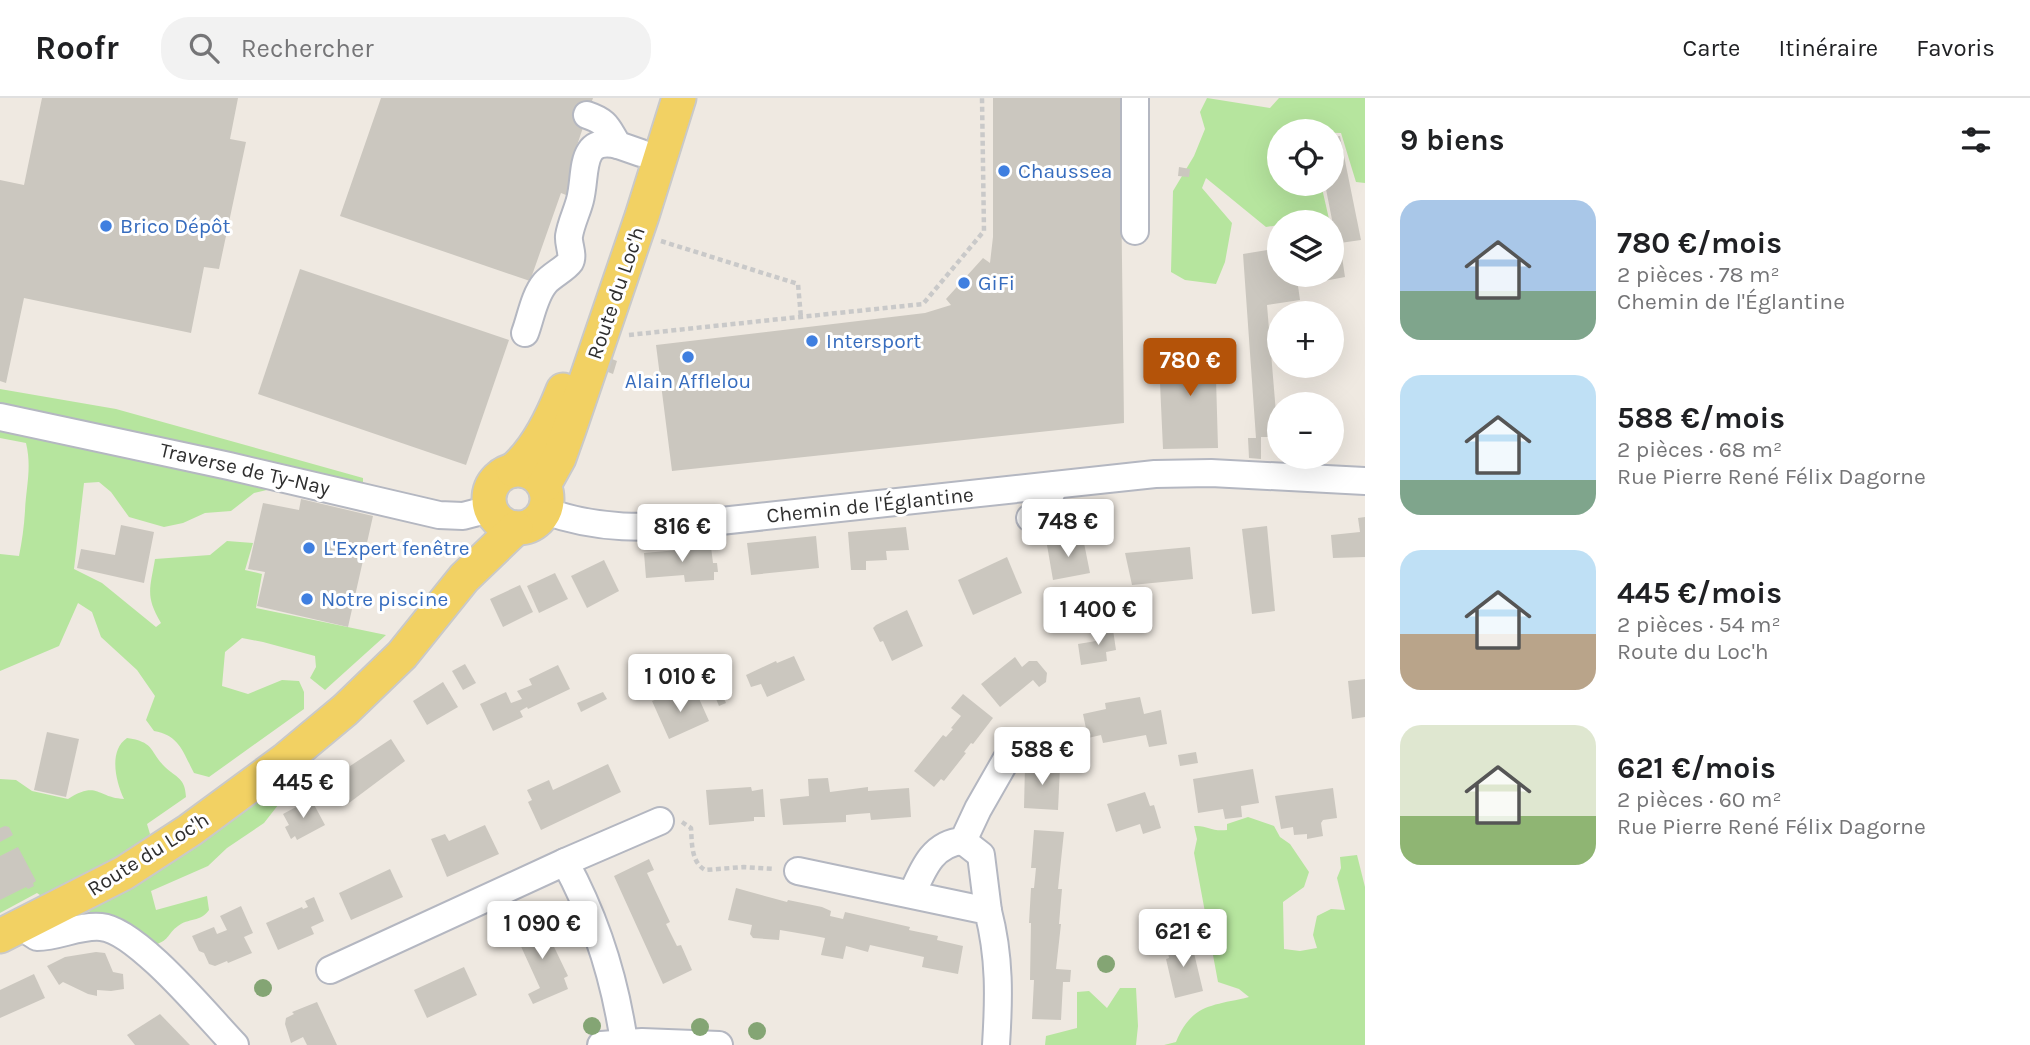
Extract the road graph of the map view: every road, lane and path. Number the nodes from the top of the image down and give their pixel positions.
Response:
1 (659, 98) edge
2 (679, 98) edge
3 (982, 98) edge
4 (1135, 98) edge
5 (587, 115) dead end
6 (630, 149) junction
7 (1135, 231) dead end
8 (637, 233) junction
9 (801, 318) junction
10 (604, 330) junction
11 (525, 333) dead end
12 (0, 417) edge
13 (513, 470) junction
14 (1365, 481) edge
15 (1055, 485) junction
16 (544, 498) junction
17 (499, 517) junction
18 (1030, 518) dead end
19 (1006, 760) dead end
20 (660, 821) joint
21 (963, 841) junction
22 (565, 862) junction
23 (798, 871) joint
24 (912, 894) junction
25 (988, 911) junction
26 (10, 931) edge
27 (330, 970) dead end
28 (612, 1044) edge
29 (235, 1045) edge
30 (719, 1045) edge
31 (996, 1045) edge

1 - 6 main road, Route du Loc'h
2 - 8 main road, Route du Loc'h
3 - 9 path
4 - 7 street
5 - 6 street
6 - 11 street
6 - 13 main road, Route du Loc'h
8 - 9 path
8 - 10 main road, Route du Loc'h
9 - 10 path
10 - 16 main road, Route du Loc'h
12 - 17 street, Traverse de Ty-Nay
13 - 16 main road
13 - 17 main road
14 - 15 street, Chemin de l'Églantine
15 - 16 street, Chemin de l'Églantine
15 - 18 street
16 - 17 main road
17 - 26 main road, Route du Loc'h
19 - 21 street
20 - 22 street
20 - 23 path
21 - 24 street
21 - 25 street
22 - 27 street
22 - 28 street
23 - 24 street
24 - 25 street
25 - 31 street
26 - 29 street
28 - 30 street

